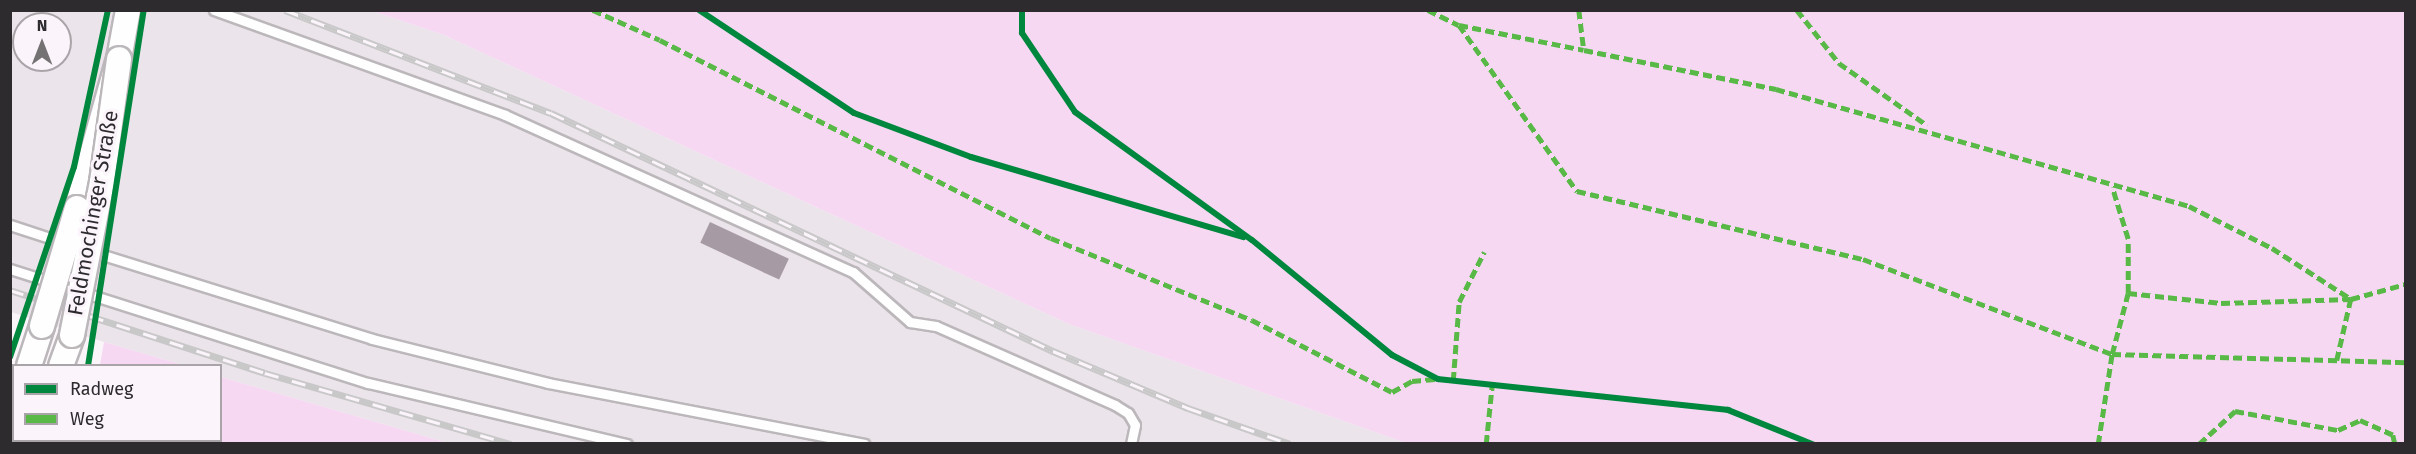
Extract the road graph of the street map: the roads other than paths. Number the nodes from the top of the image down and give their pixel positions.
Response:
1 (128, 10) edge
2 (214, 10) edge
3 (119, 59) junction
4 (10, 225) edge
5 (10, 269) edge
6 (30, 364) edge
7 (62, 364) edge
8 (627, 444) edge
9 (864, 444) edge
10 (1131, 444) edge

1 - 3 main road, Feldmochinger Straße
2 - 10 lane
3 - 6 main road, Feldmochinger Straße, bridge
3 - 7 main road, Feldmochinger Straße, bridge
4 - 9 lane
5 - 8 lane

